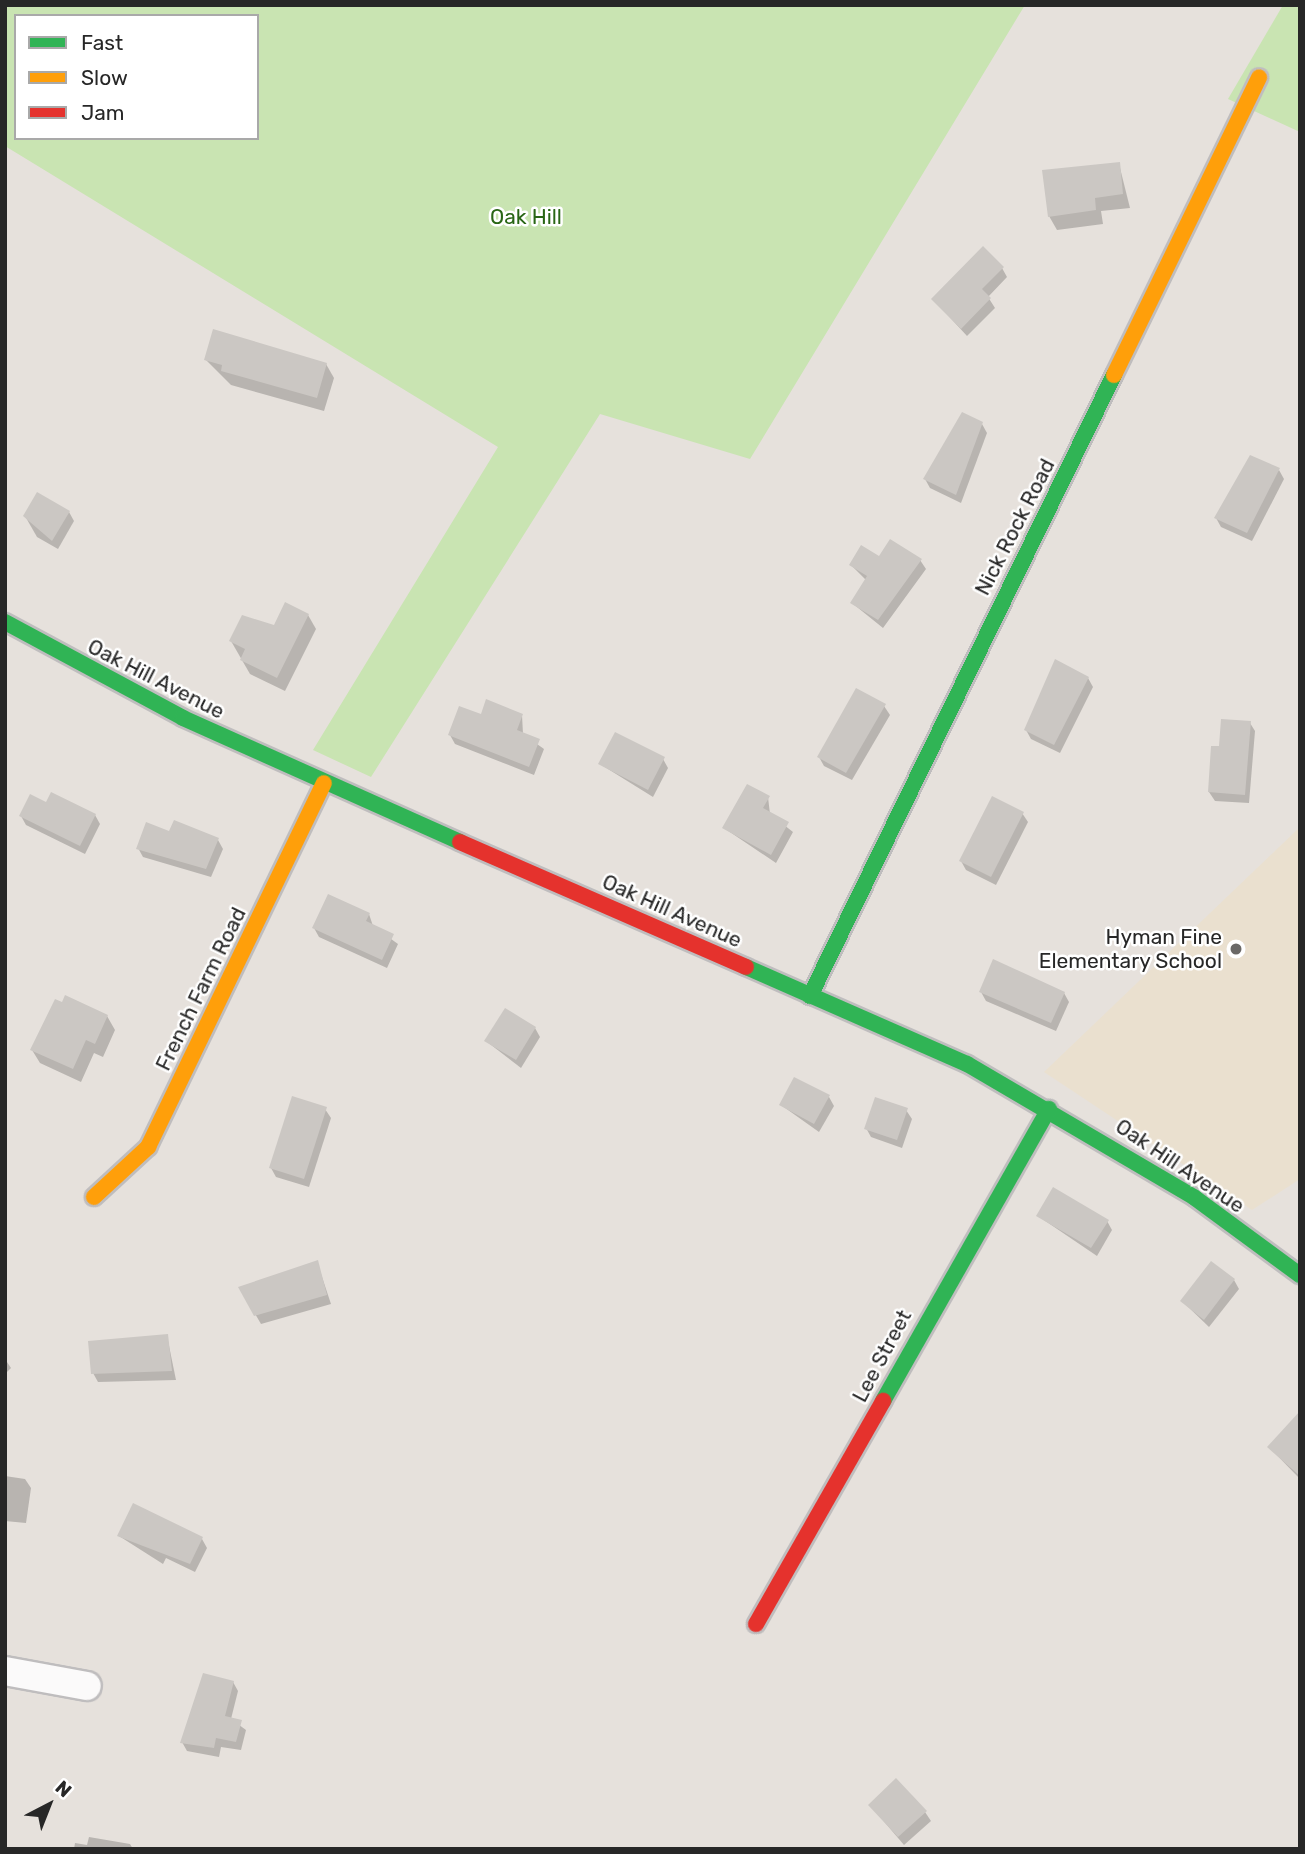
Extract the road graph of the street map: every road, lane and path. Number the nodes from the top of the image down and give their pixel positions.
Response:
1 (1259, 78) dead end
2 (5, 622) edge
3 (324, 783) junction
4 (810, 996) junction
5 (1049, 1109) junction
6 (94, 1197) dead end
7 (1300, 1275) edge
8 (756, 1625) dead end
9 (5, 1671) edge
10 (88, 1686) dead end

1 - 4 street, Nick Rock Road
2 - 3 street, Oak Hill Avenue
3 - 4 street, Oak Hill Avenue
3 - 6 street, French Farm Road
4 - 5 street, Oak Hill Avenue
5 - 7 street, Oak Hill Avenue
5 - 8 street, Lee Street
9 - 10 street

